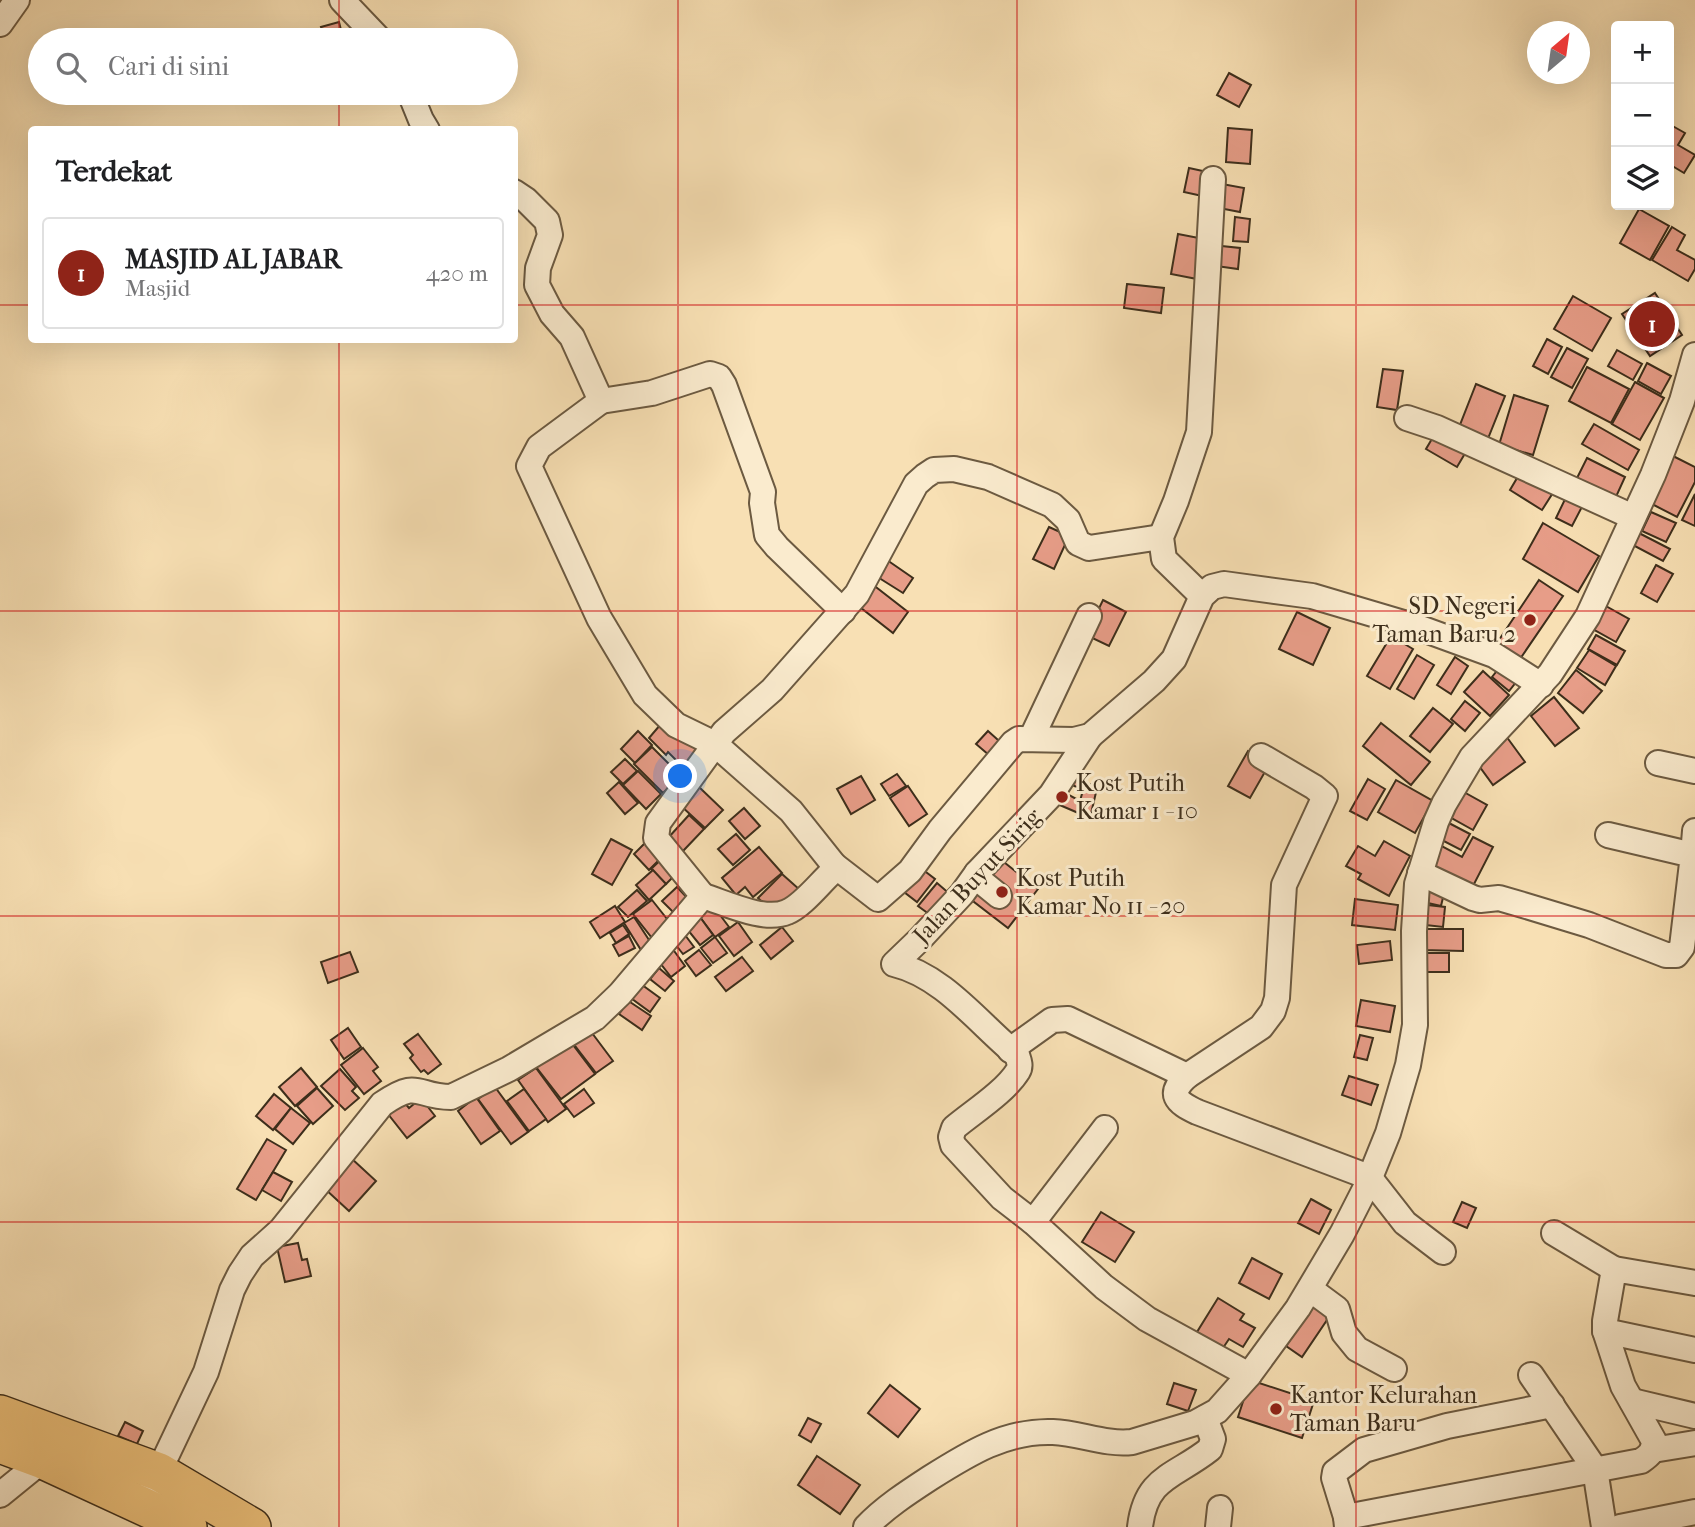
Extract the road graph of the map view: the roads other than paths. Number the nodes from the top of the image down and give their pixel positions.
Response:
1 (17, 0) edge
2 (342, 0) edge
3 (0, 24) edge
4 (369, 28) edge
5 (415, 105) edge
6 (425, 126) edge
7 (1213, 179) dead end
8 (518, 195) edge
9 (1695, 355) edge
10 (601, 401) junction
11 (1407, 418) dead end
12 (1633, 516) junction
13 (1161, 537) junction
14 (1202, 596) junction
15 (843, 611) junction
16 (1089, 616) dead end
17 (1541, 685) junction
18 (1090, 736) junction
19 (1031, 739) junction
20 (715, 744) junction
21 (1261, 756) dead end
22 (1658, 763) dead end
23 (1695, 771) edge
24 (1608, 835) dead end
25 (1694, 843) edge
26 (834, 866) junction
27 (977, 873) junction
28 (1420, 873) junction
29 (703, 896) junction
30 (999, 896) dead end
31 (1010, 1050) junction
32 (1187, 1076) junction
33 (1105, 1128) dead end
34 (1370, 1177) junction
35 (1033, 1222) junction
36 (1554, 1233) dead end
37 (1443, 1252) dead end
38 (1614, 1269) junction
39 (1695, 1283) edge
40 (1310, 1289) junction
41 (1605, 1331) junction
42 (1695, 1350) edge
43 (1394, 1368) dead end
44 (1249, 1375) junction
45 (1531, 1375) dead end
46 (1632, 1401) junction
47 (1552, 1405) junction
48 (0, 1414) edge
49 (1695, 1416) edge
50 (1205, 1418) junction
51 (1695, 1443) edge
52 (0, 1444) edge
53 (1653, 1450) junction
54 (44, 1460) junction
55 (1595, 1469) junction
56 (159, 1472) junction
57 (0, 1495) edge
58 (143, 1504) junction
59 (1695, 1512) edge
60 (1347, 1522) edge
61 (188, 1527) edge
62 (252, 1527) edge
63 (866, 1527) edge
64 (1140, 1527) edge
65 (1604, 1527) edge
66 (1620, 1527) edge

1 - 3 street
2 - 4 street
5 - 6 street
7 - 13 street
8 - 10 street
9 - 12 street
10 - 15 street
10 - 20 street
11 - 12 street
12 - 17 street
13 - 14 street
13 - 15 street
14 - 17 street
14 - 18 street, Jalan Buyut Sirig
15 - 20 street
16 - 19 street
17 - 28 street
18 - 19 street
18 - 27 street, Jalan Buyut Sirig
19 - 26 street
20 - 26 street
20 - 29 street
21 - 32 street
22 - 23 street
24 - 25 street
25 - 28 street
26 - 29 street
27 - 30 street
27 - 31 street, Jalan Buyut Sirig
28 - 34 street
29 - 56 street
31 - 32 street
31 - 35 street
32 - 34 street
33 - 35 street
34 - 37 street
34 - 40 street
35 - 44 street
36 - 38 street
38 - 39 street
38 - 41 street
40 - 43 street
40 - 44 street
41 - 42 street
41 - 46 street
44 - 50 street
45 - 47 street
46 - 49 street
46 - 53 street
47 - 55 street
47 - 60 street
48 - 56 highway
50 - 63 street
50 - 64 street
51 - 53 street
52 - 54 highway
53 - 55 street
54 - 57 street
54 - 58 highway
55 - 60 street
55 - 65 street
56 - 58 street
56 - 62 highway
58 - 61 highway
59 - 66 street

